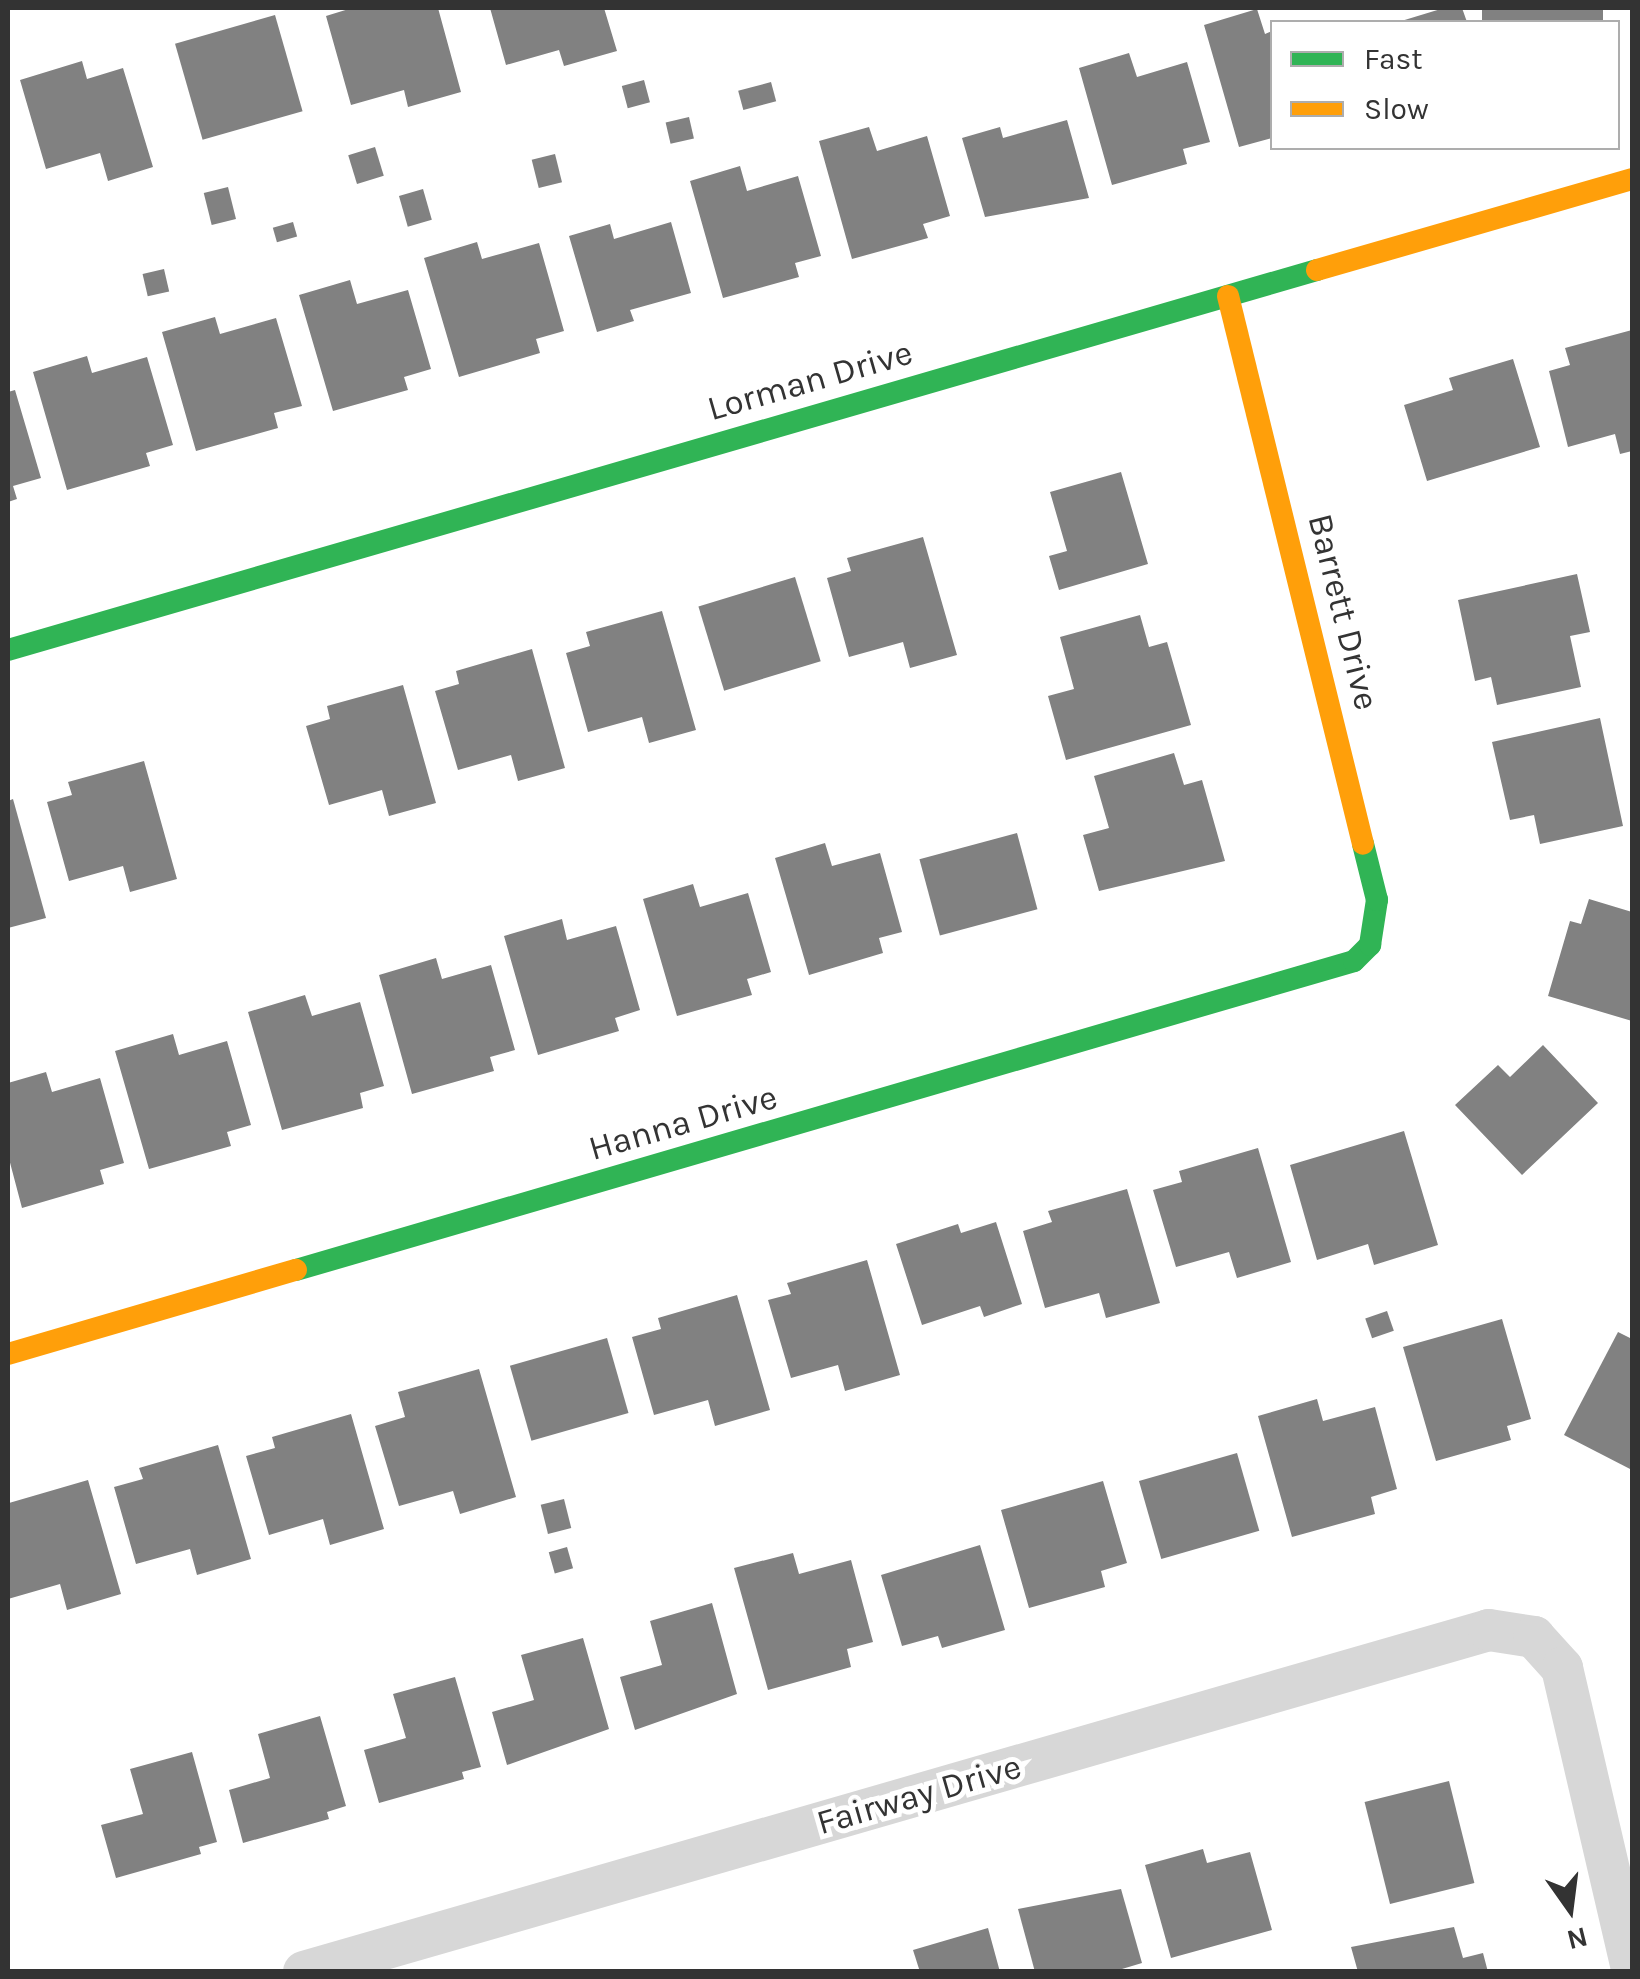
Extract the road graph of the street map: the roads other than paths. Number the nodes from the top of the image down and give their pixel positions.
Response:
1 (1632, 179) edge
2 (1228, 296) junction
3 (8, 650) edge
4 (1370, 946) joint
5 (8, 1354) edge
6 (1632, 1969) edge
7 (304, 1972) edge

1 - 2 street, Lorman Drive
2 - 3 street, Lorman Drive
2 - 4 street, Barrett Drive
4 - 5 street, Hanna Drive
6 - 7 street, Fairway Drive

